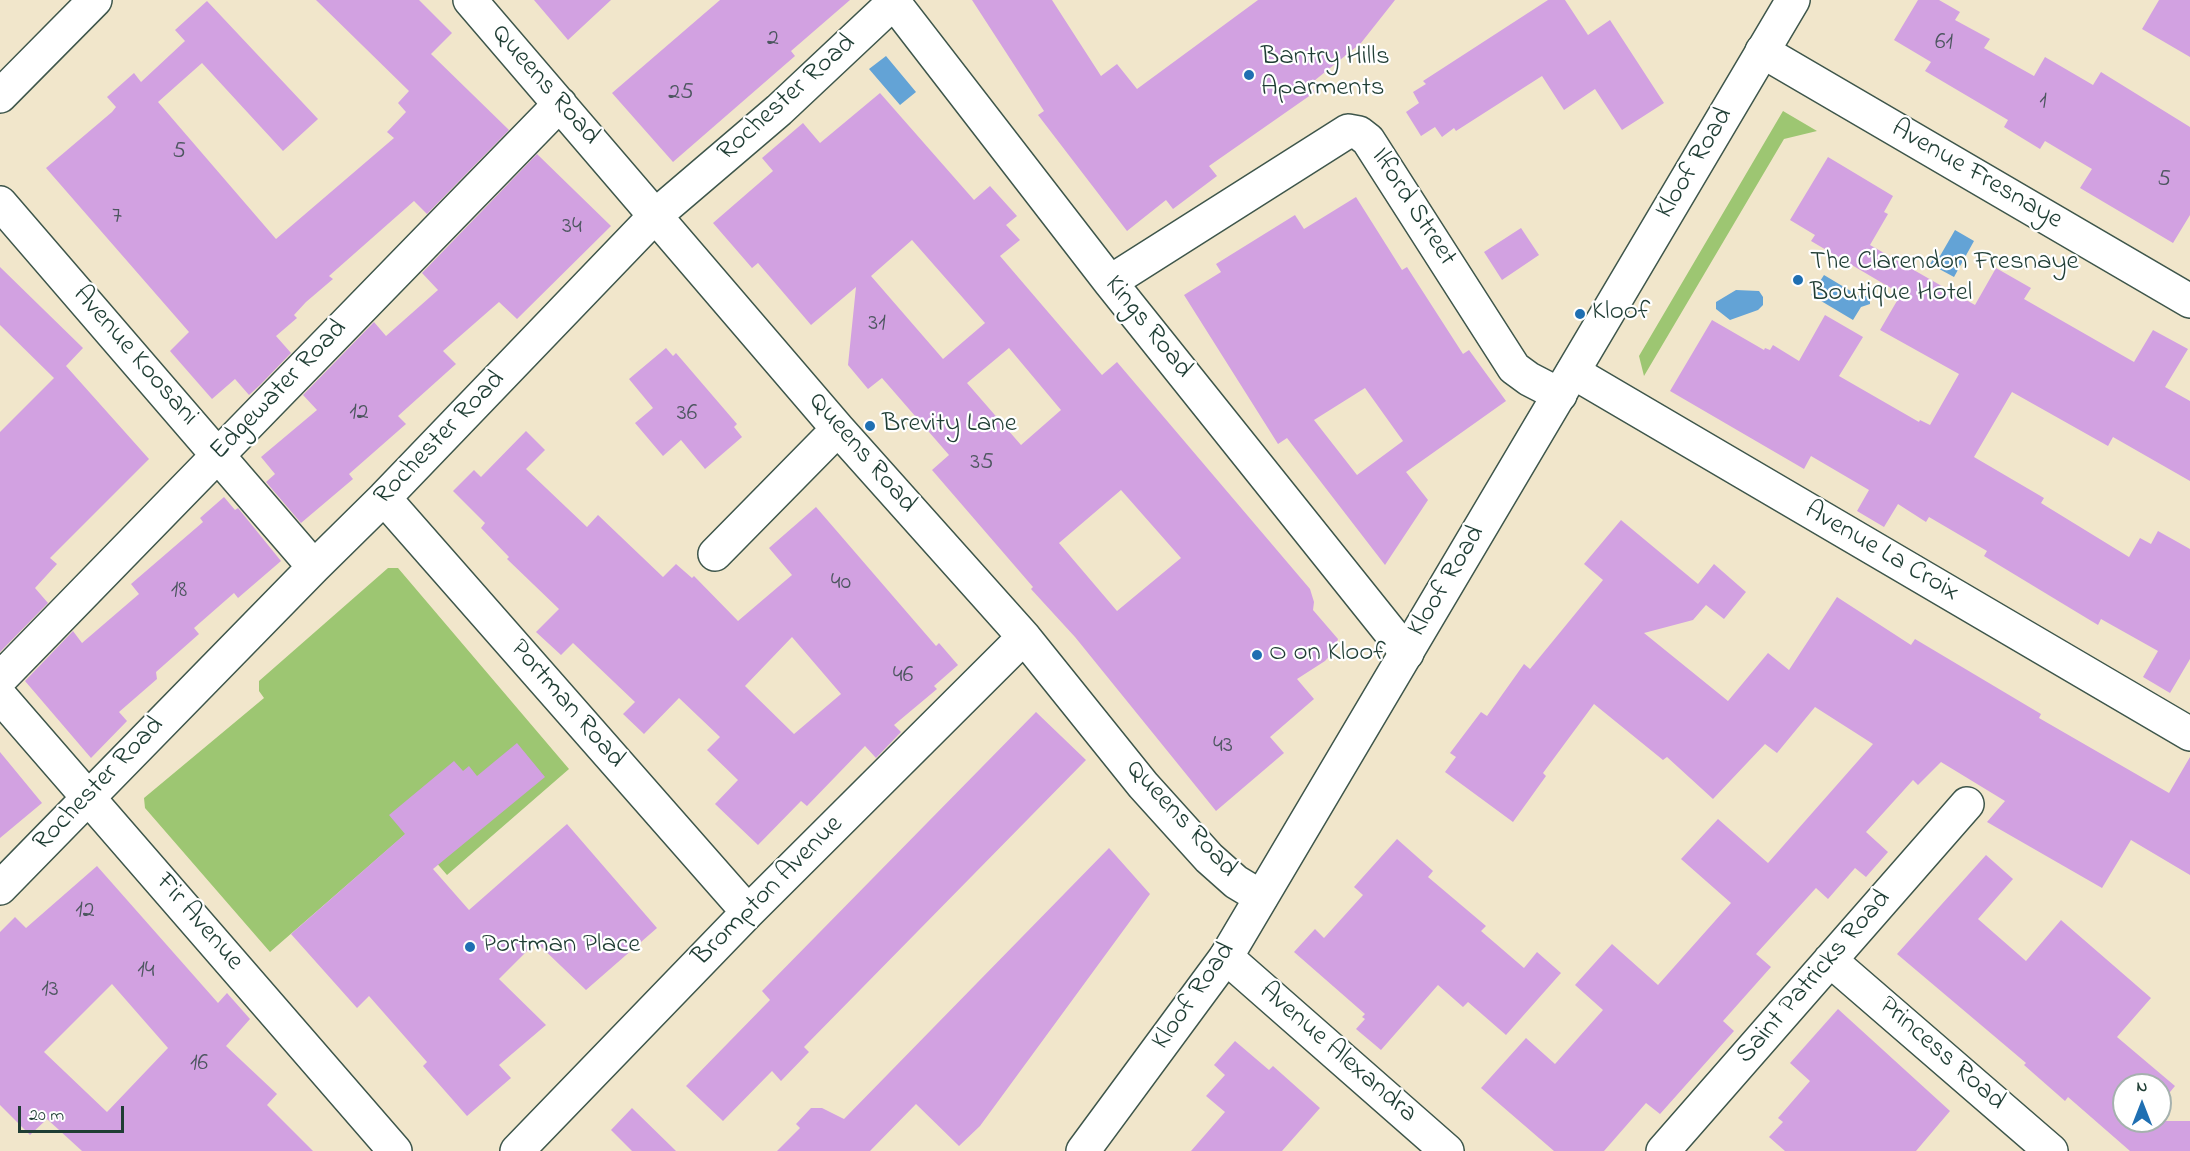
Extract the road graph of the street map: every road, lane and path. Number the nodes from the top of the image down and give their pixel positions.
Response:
1 (95, 0) edge
2 (470, 0) edge
3 (1793, 0) edge
4 (893, 1) edge
5 (1762, 51) junction
6 (0, 96) edge
7 (560, 104) junction
8 (0, 203) edge
9 (656, 215) junction
10 (1110, 282) junction
11 (2190, 301) edge
12 (1566, 383) junction
13 (838, 429) junction
14 (218, 455) junction
15 (384, 498) junction
16 (715, 554) dead end
17 (314, 567) junction
18 (1024, 637) junction
19 (1407, 653) junction
20 (0, 679) edge
21 (0, 696) edge
22 (2190, 734) edge
23 (89, 797) junction
24 (1967, 804) dead end
25 (0, 888) edge
26 (1261, 897) junction
27 (748, 912) junction
28 (1226, 957) junction
29 (1830, 960) junction
30 (395, 1151) edge
31 (517, 1151) edge
32 (1083, 1151) edge
33 (1447, 1151) edge
34 (1663, 1151) edge
35 (2051, 1151) edge

1 - 6 street
2 - 7 street, Queens Road
3 - 5 street, Kloof Road
4 - 9 street, Rochester Road
4 - 10 street, Kings Road
5 - 11 street, Avenue Fresnaye
5 - 12 street, Kloof Road
7 - 9 street, Queens Road
7 - 14 street, Edgewater Road
8 - 14 street, Avenue Koosani
9 - 13 street, Queens Road
9 - 15 street, Rochester Road
10 - 12 street, Ilford Street
10 - 19 street, Kings Road
12 - 19 street, Kloof Road
12 - 22 street, Avenue La Croix
13 - 16 street
13 - 18 street, Queens Road
14 - 17 street, Avenue Koosani
14 - 20 street, Edgewater Road
15 - 17 street, Rochester Road
15 - 27 street, Portman Road
17 - 23 street, Rochester Road
18 - 26 street, Queens Road
18 - 27 street, Brompton Avenue
19 - 26 street, Kloof Road
21 - 23 street, Fir Avenue
23 - 25 street, Rochester Road
23 - 30 street, Fir Avenue
24 - 29 street, Saint Patricks Road
26 - 28 street, Kloof Road
27 - 31 street, Brompton Avenue
28 - 32 street, Kloof Road
28 - 33 street, Avenue Alexandra
29 - 34 street, Saint Patricks Road
29 - 35 street, Princess Road

